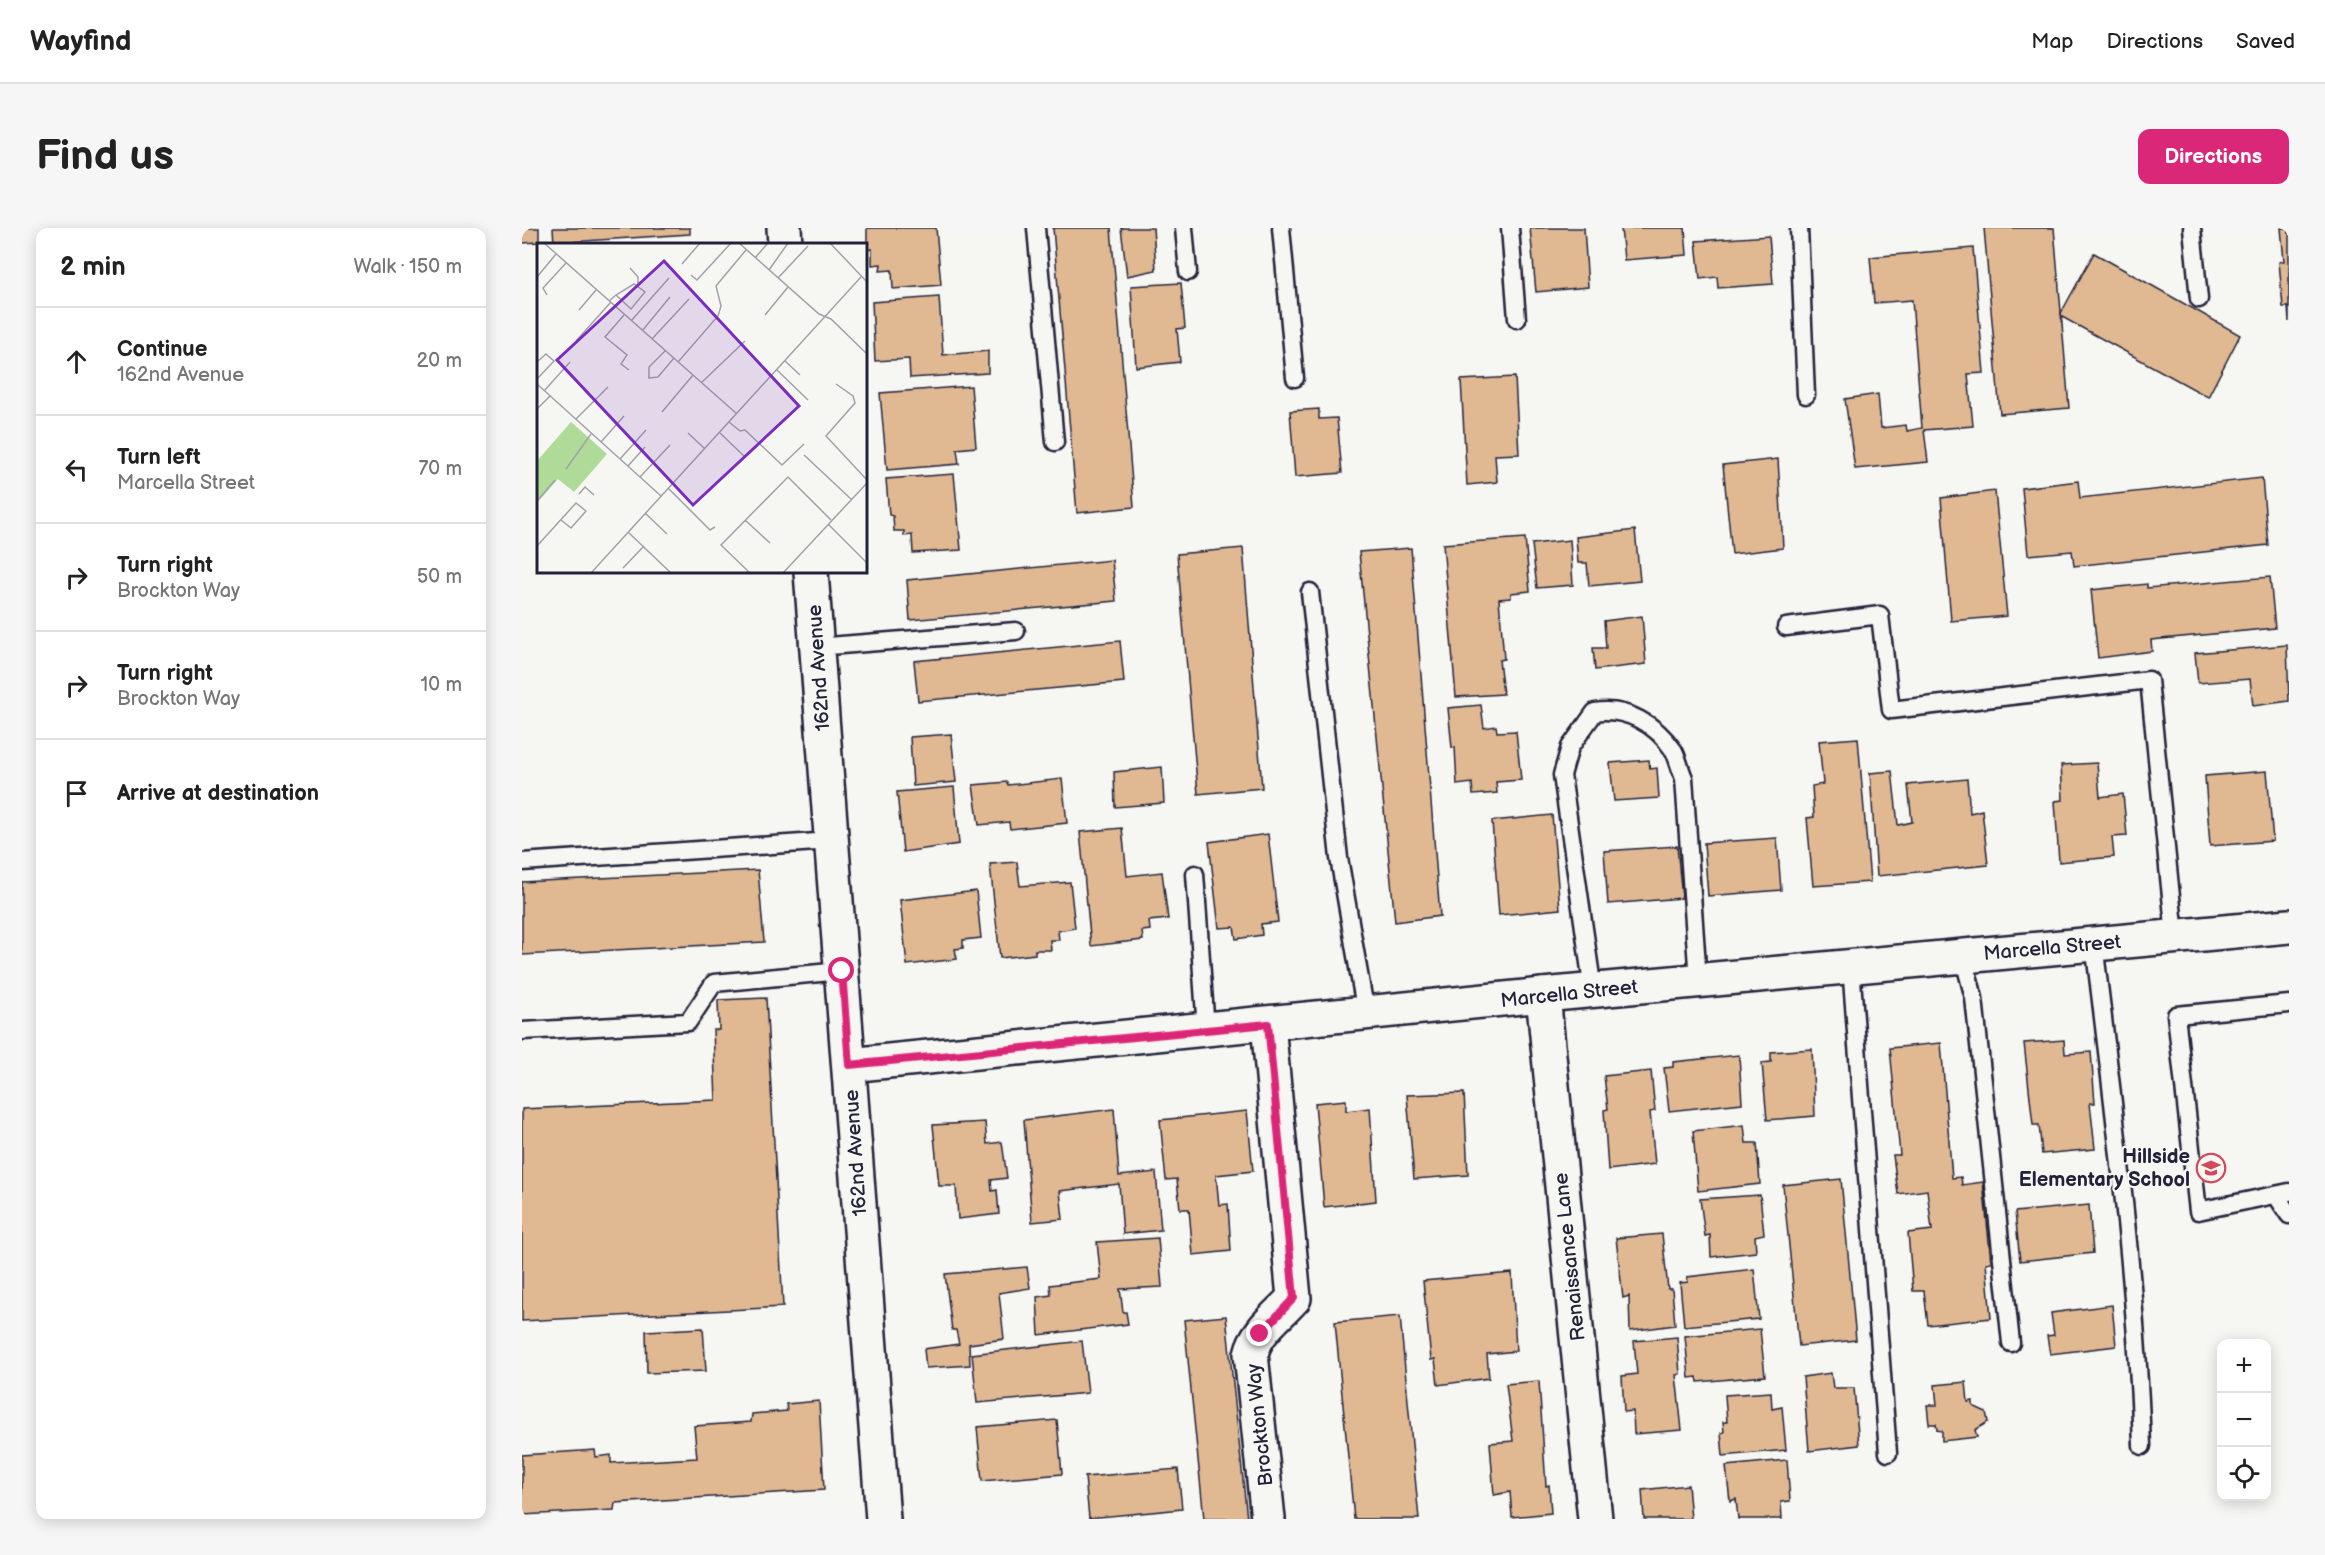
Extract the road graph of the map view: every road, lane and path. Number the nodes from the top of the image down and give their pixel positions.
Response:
1 (784, 228) edge
2 (1036, 228) edge
3 (1184, 228) edge
4 (1281, 228) edge
5 (1510, 228) edge
6 (1799, 228) edge
7 (2192, 228) edge
8 (785, 243) edge
9 (1188, 272) dead end
10 (2199, 299) dead end
11 (1518, 319) dead end
12 (1295, 378) dead end
13 (1806, 395) dead end
14 (1055, 442) dead end
15 (811, 573) edge
16 (1310, 592) dead end
17 (1786, 627) dead end
18 (1016, 631) dead end
19 (816, 647) junction
20 (831, 841) junction
21 (522, 862) edge
22 (1195, 874) dead end
23 (2289, 926) edge
24 (2175, 936) junction
25 (2094, 943) junction
26 (1963, 956) junction
27 (1851, 966) junction
28 (842, 971) junction
29 (1698, 981) junction
30 (1593, 991) junction
31 (1543, 995) junction
32 (2289, 1004) edge
33 (1366, 1014) junction
34 (1268, 1024) junction
35 (1206, 1030) junction
36 (522, 1031) edge
37 (849, 1065) junction
38 (2282, 1194) edge
39 (2289, 1215) edge
40 (2011, 1343) dead end
41 (2142, 1446) dead end
42 (1888, 1453) dead end
43 (883, 1519) edge
44 (1268, 1519) edge
45 (1595, 1519) edge

1 - 8 street
2 - 14 lane
3 - 9 lane
4 - 12 lane
5 - 11 lane
6 - 13 lane
7 - 10 lane
15 - 19 street, 162nd Avenue
16 - 33 lane
17 - 24 lane
18 - 19 lane
19 - 20 street, 162nd Avenue
20 - 21 lane
20 - 28 street, 162nd Avenue
22 - 35 lane
23 - 24 street, Marcella Street
24 - 25 street, Marcella Street
25 - 26 street, Marcella Street
25 - 41 lane
26 - 27 street, Marcella Street
26 - 40 lane
27 - 29 street, Marcella Street
27 - 42 lane
28 - 36 lane
28 - 37 street, 162nd Avenue
29 - 30 street, Marcella Street
29 - 30 lane
30 - 31 street, Marcella Street
31 - 33 street, Marcella Street
31 - 45 street, Renaissance Lane
32 - 38 lane
33 - 34 street, Marcella Street
34 - 35 street, Marcella Street
34 - 44 street, Brockton Way
35 - 37 street, Marcella Street
37 - 43 street, 162nd Avenue
38 - 39 lane

